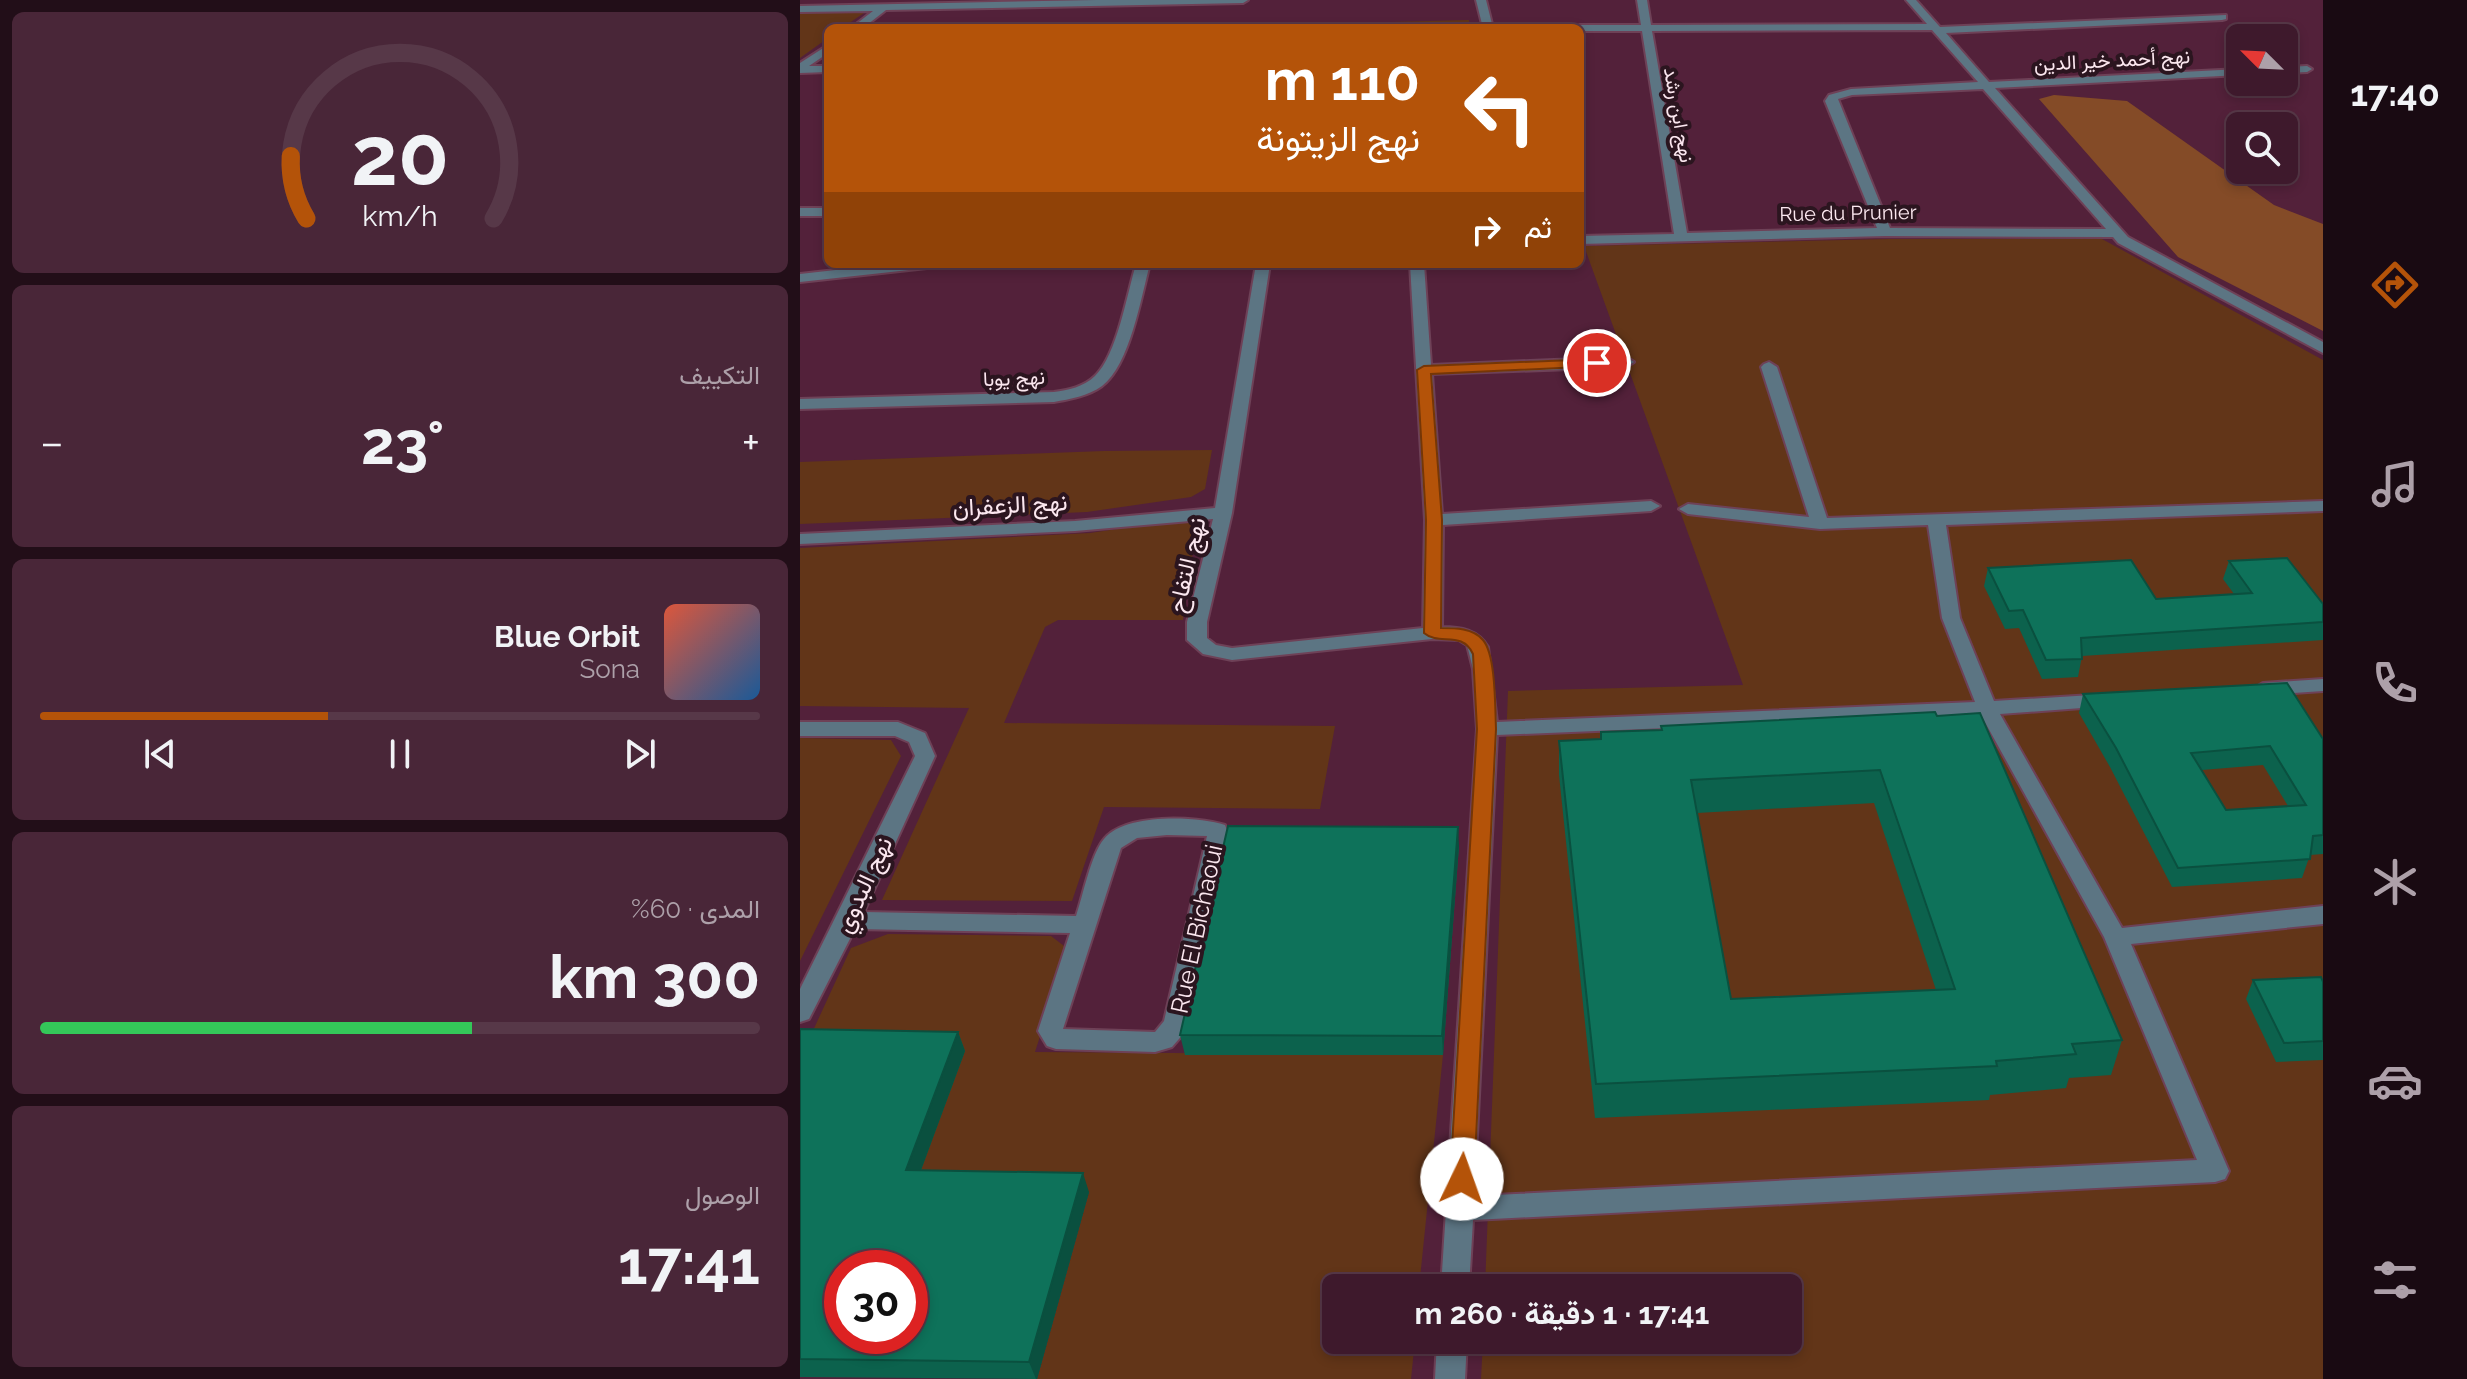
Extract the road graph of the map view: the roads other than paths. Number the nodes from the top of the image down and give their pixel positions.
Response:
1 (1243, 0) edge
2 (1482, 0) edge
3 (1642, 0) edge
4 (1911, 0) edge
5 (889, 4) edge
6 (800, 9) edge
7 (2222, 17) dead end
8 (862, 24) edge
9 (1487, 24) edge
10 (1584, 28) edge
11 (1936, 28) junction
12 (1646, 29) junction
13 (824, 51) edge
14 (800, 69) edge
15 (824, 69) edge
16 (2298, 69) edge
17 (2307, 69) dead end
18 (2226, 73) edge
19 (1985, 85) junction
20 (824, 202) edge
21 (806, 212) edge
22 (1885, 232) junction
23 (2117, 233) junction
24 (1681, 236) junction
25 (1584, 240) edge
26 (891, 268) edge
27 (1142, 268) edge
28 (1262, 268) edge
29 (1417, 268) edge
30 (800, 278) edge
31 (2323, 348) edge
32 (1626, 362) dead end
33 (1769, 367) dead end
34 (1424, 370) junction
35 (800, 404) edge
36 (1651, 506) dead end
37 (2323, 506) edge
38 (1688, 509) dead end
39 (1223, 513) junction
40 (1936, 519) junction
41 (1434, 520) junction
42 (1820, 524) junction
43 (800, 539) edge
44 (1432, 633) junction
45 (2323, 685) edge
46 (2246, 690) edge
47 (2124, 698) edge
48 (1987, 708) junction
49 (800, 729) edge
50 (1487, 729) junction
51 (2323, 915) edge
52 (848, 920) junction
53 (1083, 925) junction
54 (2116, 937) junction
55 (800, 1012) edge
56 (1460, 1209) junction
57 (1456, 1274) edge
58 (1451, 1354) edge
59 (1450, 1379) edge

1 - 5 street
2 - 9 street
3 - 12 street, نهج ابن رشد
4 - 11 street
5 - 6 street
5 - 8 street
7 - 11 street, نهج أحمد خير الدين
10 - 12 street, نهج أحمد خير الدين
11 - 12 street, نهج أحمد خير الدين
11 - 19 street
12 - 24 street, نهج ابن رشد
13 - 14 street
14 - 15 street
16 - 17 street
18 - 19 street, نهج أحمد خير الدين
19 - 22 street, نهج أحمد خير الدين
19 - 23 street
20 - 21 street
22 - 23 street, Rue du Prunier
22 - 24 street, Rue du Prunier
23 - 31 street
24 - 25 street, Rue du Prunier
26 - 30 street
27 - 35 street, نهج يوبا
28 - 39 street, نهج التفاح
29 - 34 street
32 - 34 street
33 - 42 street
34 - 41 street
36 - 41 street
37 - 40 street
38 - 42 street
39 - 43 street, نهج الزعفران
39 - 44 street, نهج التفاح
40 - 42 street
40 - 48 street
41 - 44 street
44 - 50 street
45 - 46 street
47 - 48 street
48 - 50 street
48 - 54 street
49 - 52 street, نهج البدوي
50 - 56 street
51 - 54 street
52 - 53 street
52 - 55 street, نهج البدوي
53 - 53 street, Rue El Bichaoui
54 - 56 street
56 - 57 street
58 - 59 street

